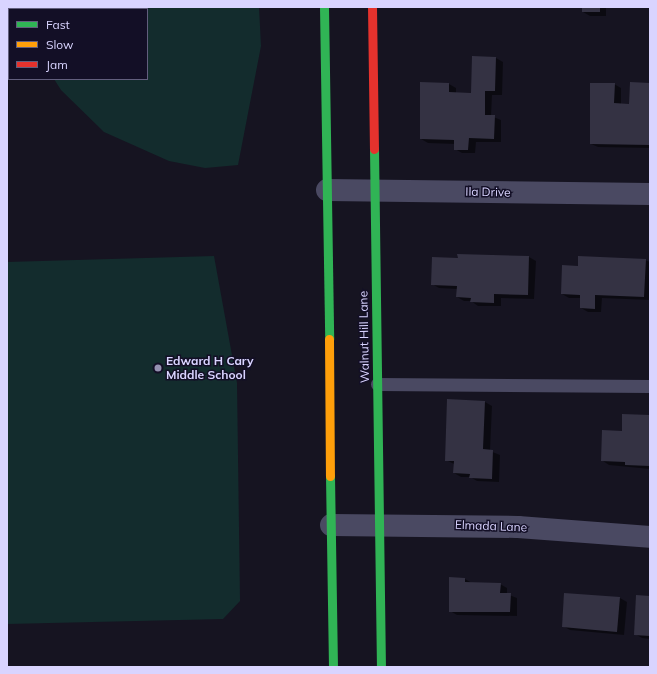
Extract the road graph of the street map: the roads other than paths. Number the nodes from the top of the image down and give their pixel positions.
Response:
1 (324, 7) edge
2 (372, 7) edge
3 (327, 190) junction
4 (374, 191) junction
5 (650, 194) edge
6 (377, 384) junction
7 (650, 386) edge
8 (331, 525) junction
9 (379, 525) junction
10 (650, 536) edge
11 (333, 667) edge
12 (381, 667) edge

1 - 3 main road
2 - 4 main road, Walnut Hill Lane
3 - 4 street, Ila Drive
3 - 8 main road
4 - 5 street, Ila Drive
4 - 6 main road, Walnut Hill Lane
6 - 7 lane
6 - 9 main road, Walnut Hill Lane
8 - 9 street, Elmada Lane
8 - 11 main road
9 - 10 street, Elmada Lane
9 - 12 main road, Walnut Hill Lane

